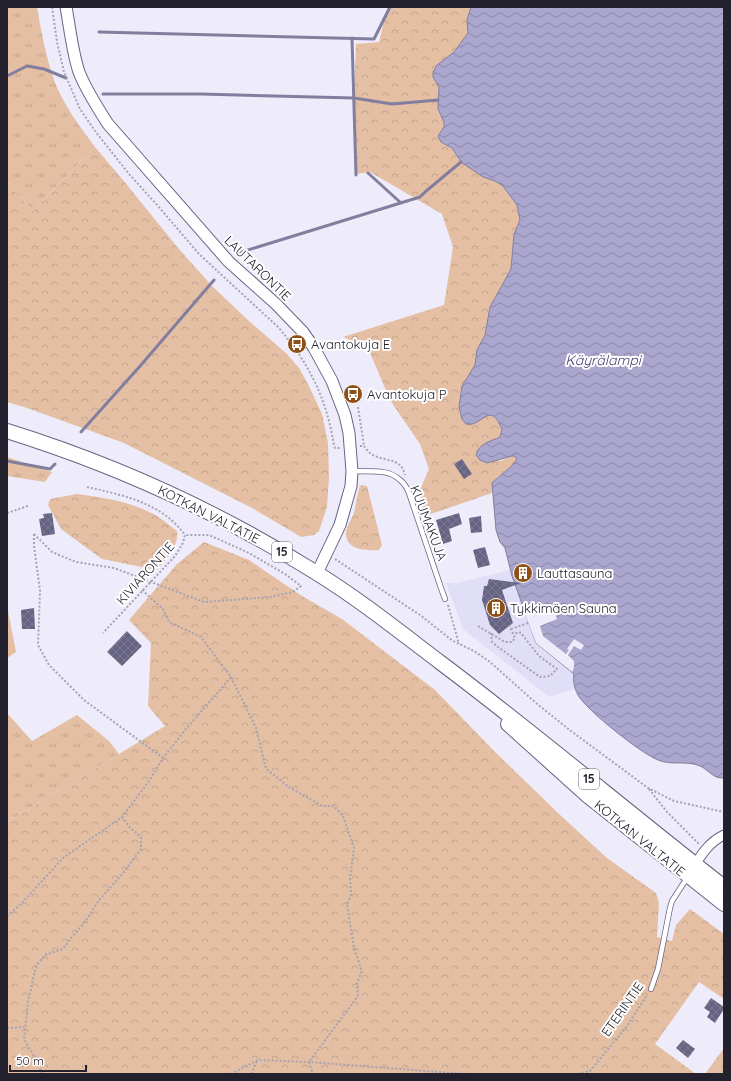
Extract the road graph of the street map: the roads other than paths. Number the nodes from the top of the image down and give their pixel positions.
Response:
1 (66, 7) edge
2 (7, 431) edge
3 (352, 471) junction
4 (317, 573) junction
5 (446, 599) road end
6 (724, 835) edge
7 (691, 870) junction
8 (724, 887) edge
9 (724, 904) edge
10 (651, 989) road end

1 - 3 street, LAUTARONTIE
2 - 4 highway, KOTKAN VALTATIE / 15
3 - 4 street, LAUTARONTIE
3 - 5 lane, KUUMAKUJA
4 - 7 highway, KOTKAN VALTATIE / 15
6 - 7 street
7 - 8 highway, KOTKAN VALTATIE / 15
7 - 9 highway, KOTKAN VALTATIE / 15
7 - 10 lane, ETERINTIE

